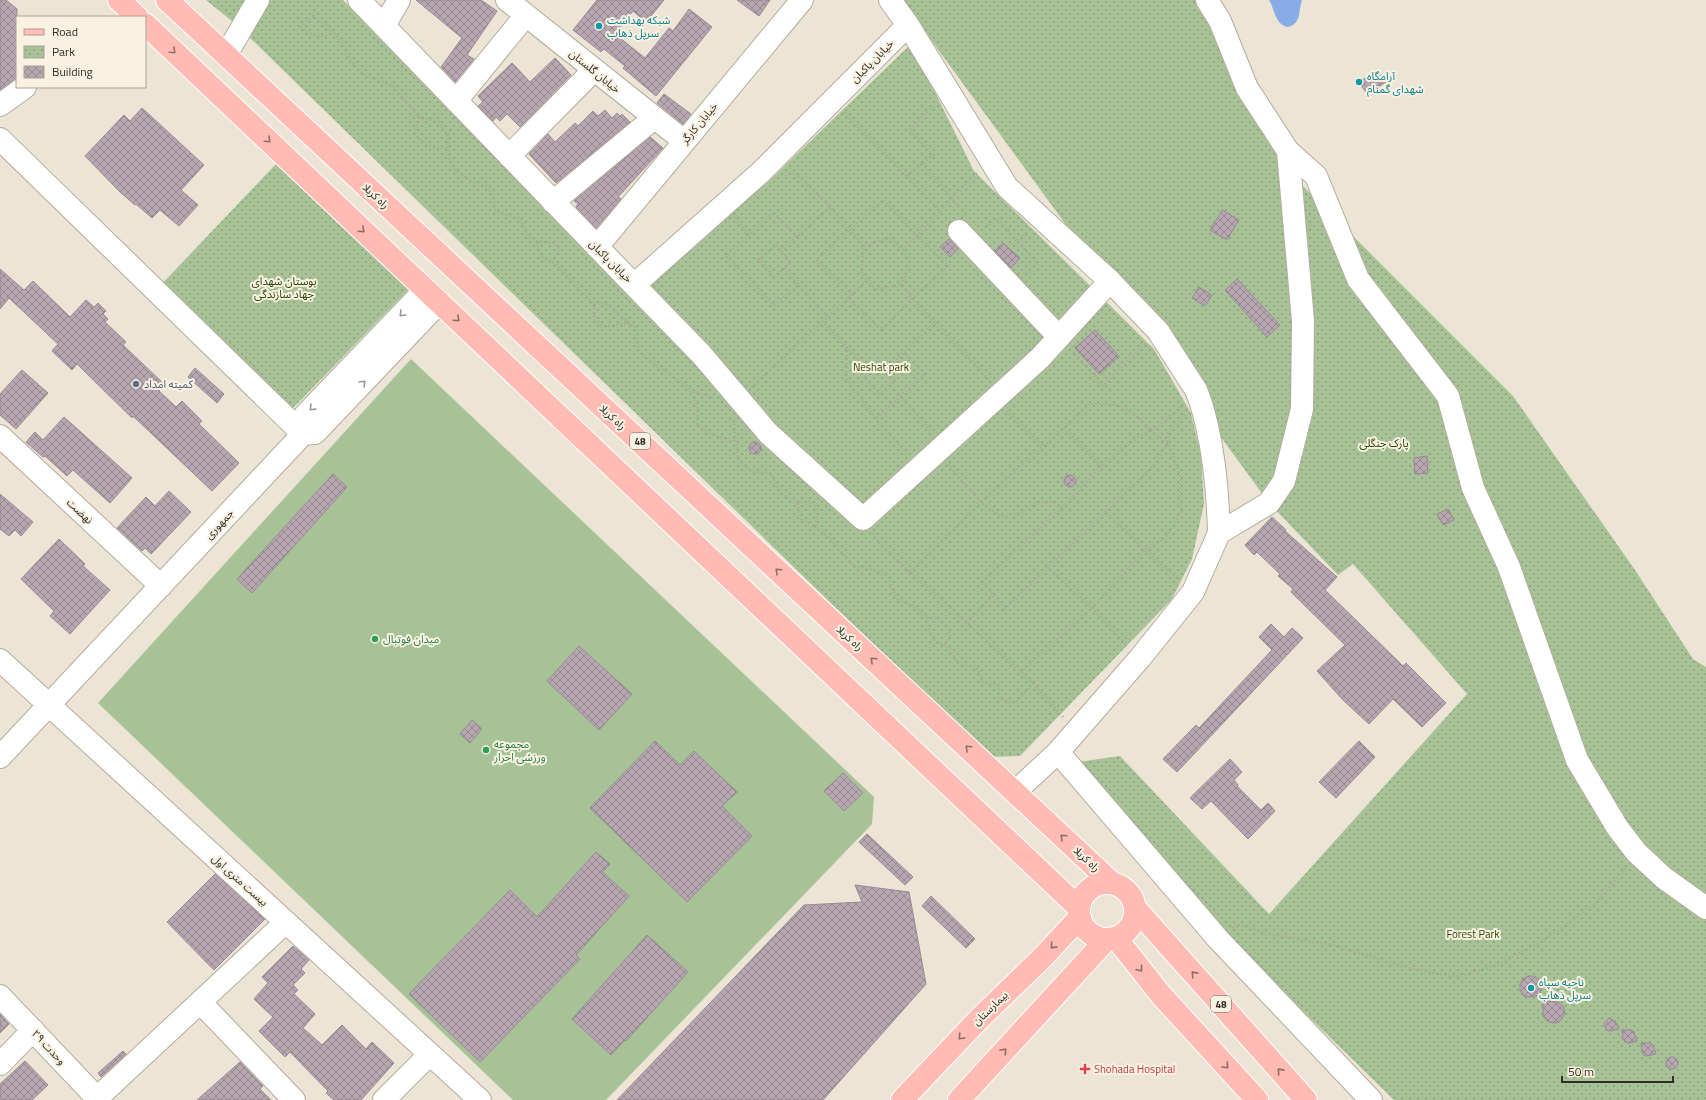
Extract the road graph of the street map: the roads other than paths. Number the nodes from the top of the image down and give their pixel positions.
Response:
1 (167, 0) edge
2 (258, 0) edge
3 (359, 0) edge
4 (399, 0) edge
5 (507, 0) edge
6 (802, 0) edge
7 (890, 0) edge
8 (1207, 0) edge
9 (526, 15) junction
10 (908, 25) junction
11 (384, 26) junction
12 (146, 27) edge
13 (226, 55) junction
14 (594, 70) junction
15 (24, 88) edge
16 (456, 101) junction
17 (1, 103) edge
18 (654, 118) junction
19 (0, 139) edge
20 (684, 141) junction
21 (1288, 150) junction
22 (509, 156) junction
23 (553, 202) junction
24 (968, 224) road end
25 (596, 246) junction
26 (1110, 281) junction
27 (634, 285) junction
28 (431, 295) junction
29 (1059, 337) junction
30 (303, 434) junction
31 (0, 436) edge
32 (1219, 533) junction
33 (161, 586) junction
34 (0, 660) edge
35 (50, 706) junction
36 (1058, 752) junction
37 (0, 757) edge
38 (1015, 792) junction
39 (1112, 883) junction
40 (1706, 908) edge
41 (1136, 909) junction
42 (1079, 912) junction
43 (286, 922) junction
44 (1112, 939) junction
45 (0, 996) edge
46 (200, 1002) junction
47 (33, 1030) junction
48 (430, 1054) junction
49 (0, 1064) edge
50 (96, 1099) edge
51 (961, 1099) edge
52 (294, 1100) edge
53 (384, 1100) edge
54 (480, 1100) edge
55 (902, 1100) edge
56 (1257, 1100) edge
57 (1306, 1100) edge
58 (1371, 1100) edge

1 - 13 main road, راه کربلا / 48
2 - 13 street
3 - 11 street, خیابان پاکبان
4 - 11 street
5 - 9 street, خیابان گلستان
6 - 20 street, خیابان کارگر
7 - 10 street
8 - 21 street
9 - 14 street, خیابان گلستان
9 - 16 street
10 - 26 street
10 - 27 street, خیابان پاکبان
11 - 16 street, خیابان پاکبان
12 -> 28 main road
38 -> 13 main road, راه کربلا / 48
14 - 18 street, خیابان گلستان
14 - 22 street
15 - 17 street
16 - 22 street, خیابان پاکبان
18 - 20 street, خیابان گلستان
18 - 23 street
19 - 30 street
20 - 25 street, خیابان کارگر
21 - 32 street
21 - 40 street
22 - 23 street, خیابان پاکبان
23 - 25 street, خیابان پاکبان
24 - 29 street
25 - 27 street, خیابان پاکبان
26 - 29 street
26 - 32 street
27 - 29 street
28 - 30 street, جمهوری
28 -> 42 main road
30 - 33 street, جمهوری
31 - 33 street, نهضت
32 - 36 street
33 - 35 street, جمهوری
34 - 35 street, بیست متری اول
35 - 37 street, جمهوری
35 - 43 street, بیست متری اول
36 - 38 street
36 - 58 street
39 -> 38 main road, راه کربلا / 48
39 - 41 main road, 48
39 - 42 main road
41 - 44 main road
57 -> 41 main road, 48
42 - 44 main road
42 -> 55 main road, بیمارستان
43 - 46 street
43 - 48 street, بیست متری اول
51 -> 44 main road
44 -> 56 main road
45 - 47 street, وحدت ۲۹
46 - 50 street
46 - 52 street
47 - 49 street
47 - 50 street, وحدت ۲۹
48 - 53 street
48 - 54 street, بیست متری اول

